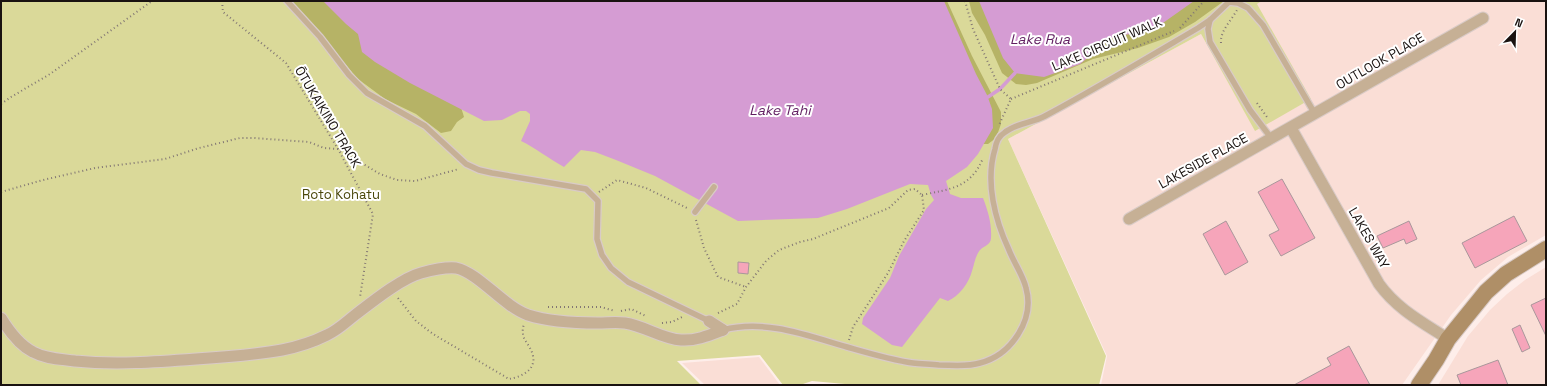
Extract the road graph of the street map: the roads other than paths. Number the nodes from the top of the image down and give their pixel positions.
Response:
1 (287, 1) edge
2 (1229, 1) edge
3 (1250, 1) edge
4 (1248, 8) junction
5 (1483, 18) dead end
6 (1210, 20) junction
7 (1315, 114) junction
8 (1291, 128) junction
9 (1272, 139) junction
10 (714, 187) dead end
11 (695, 212) road end
12 (1129, 219) dead end
13 (1546, 249) edge
14 (1, 318) edge
15 (709, 321) joint
16 (723, 330) junction
17 (1448, 339) junction
18 (1419, 385) edge

1 - 15 lane
2 - 4 lane
2 - 6 lane
3 - 4 lane
4 - 7 lane
5 - 7 street, OUTLOOK PLACE
6 - 9 lane
6 - 16 lane
7 - 8 street, OUTLOOK PLACE
8 - 9 street, LAKESIDE PLACE
8 - 17 street, LAKES WAY
9 - 12 street, LAKESIDE PLACE
10 - 11 lane
13 - 17 street
14 - 16 street
15 - 16 street
17 - 18 street

